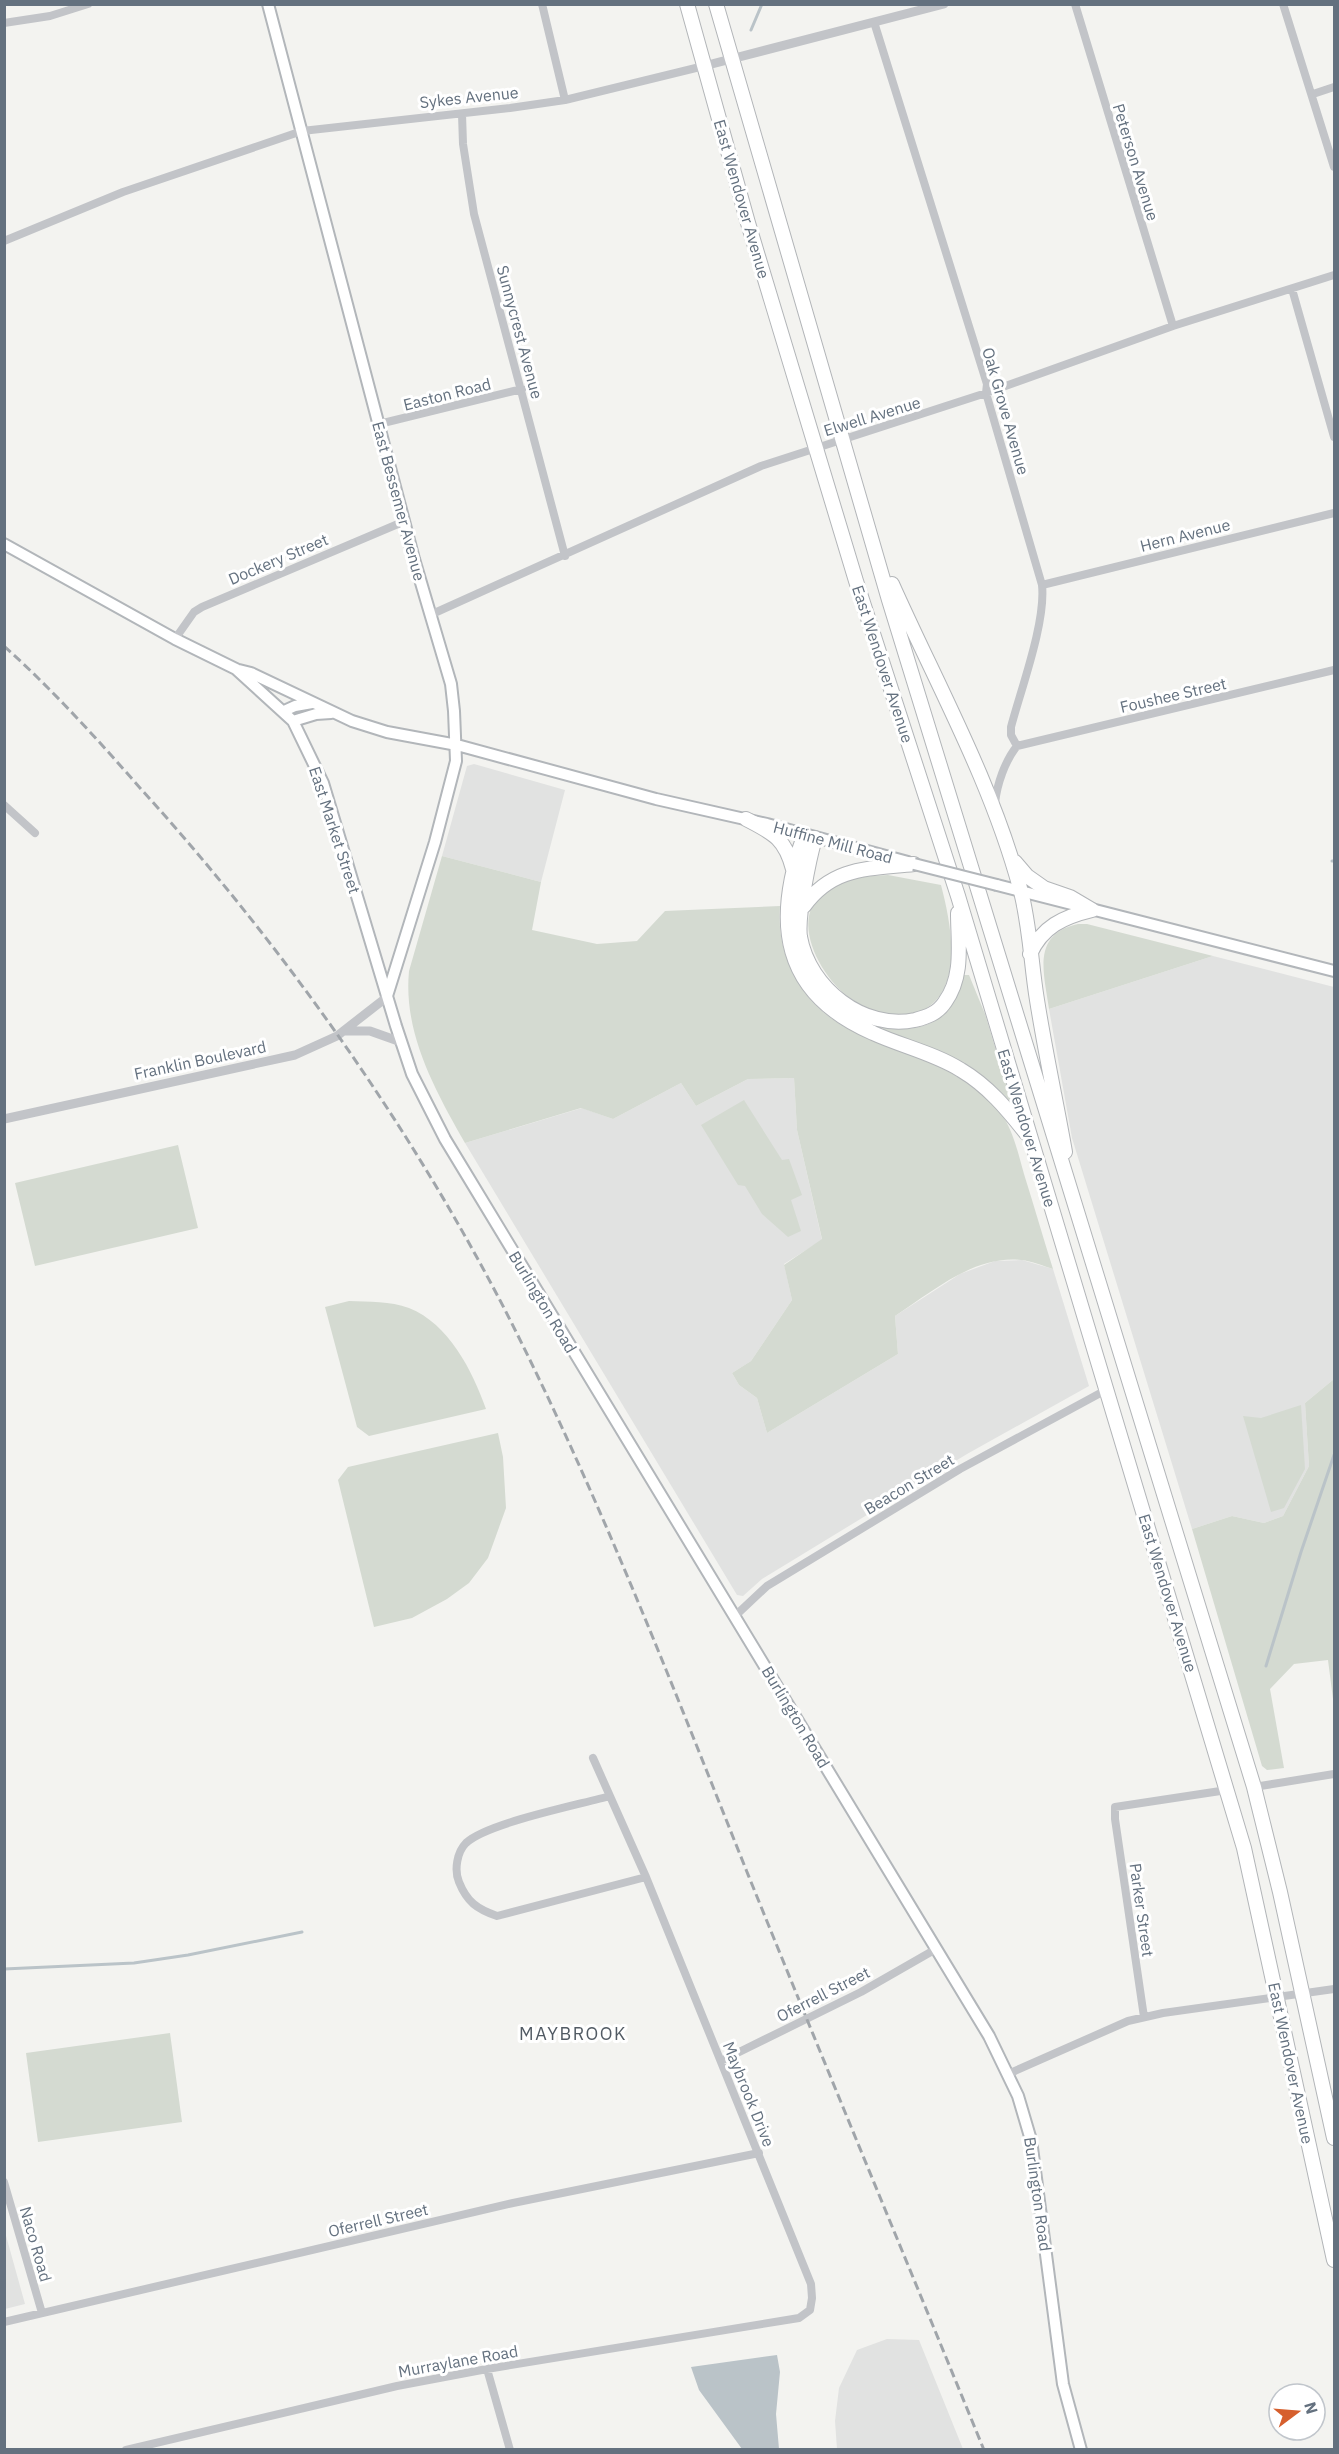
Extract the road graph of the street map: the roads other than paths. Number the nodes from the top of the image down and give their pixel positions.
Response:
1 (88, 4) edge
2 (268, 4) edge
3 (542, 4) edge
4 (687, 4) edge
5 (716, 4) edge
6 (944, 4) edge
7 (1075, 4) edge
8 (1282, 4) edge
9 (874, 22) junction
10 (4, 23) edge
11 (732, 58) junction
12 (704, 66) junction
13 (1335, 87) edge
14 (1312, 94) junction
15 (565, 100) junction
16 (462, 114) junction
17 (302, 131) junction
18 (1335, 167) edge
19 (4, 241) edge
20 (1335, 275) edge
21 (1293, 289) junction
22 (1173, 326) junction
23 (522, 389) junction
24 (986, 393) junction
25 (379, 424) junction
26 (1335, 437) edge
27 (842, 440) junction
28 (817, 447) junction
29 (1335, 513) edge
30 (405, 521) junction
31 (869, 532) junction
32 (4, 544) edge
33 (565, 556) junction
34 (1041, 585) junction
35 (430, 615) junction
36 (175, 639) junction
37 (236, 669) junction
38 (1335, 670) edge
39 (312, 703) junction
40 (284, 711) junction
41 (333, 713) junction
42 (293, 721) junction
43 (457, 745) junction
44 (1017, 746) junction
45 (4, 805) edge
46 (994, 807) junction
47 (746, 819) junction
48 (35, 833) dead end
49 (809, 837) junction
50 (1011, 858) junction
51 (914, 864) junction
52 (793, 871) junction
53 (1021, 892) junction
54 (958, 896) junction
55 (802, 908) junction
56 (1092, 910) junction
57 (1030, 954) junction
58 (1335, 972) edge
59 (387, 997) junction
60 (396, 1026) joint
61 (345, 1031) junction
62 (401, 1042) junction
63 (4, 1119) edge
64 (1031, 1139) junction
65 (1077, 1215) junction
66 (1106, 1390) junction
67 (735, 1616) junction
68 (593, 1758) dead end
69 (1335, 1774) edge
70 (1254, 1787) junction
71 (1227, 1790) junction
72 (610, 1796) junction
73 (646, 1877) junction
74 (936, 1949) junction
75 (1335, 1989) edge
76 (1303, 1993) junction
77 (1277, 1997) junction
78 (1144, 2017) junction
79 (722, 2061) junction
80 (1008, 2074) junction
81 (1335, 2138) edge
82 (759, 2153) junction
83 (4, 2182) edge
84 (1335, 2260) edge
85 (42, 2313) junction
86 (799, 2318) joint
87 (4, 2322) edge
88 (487, 2368) junction
89 (126, 2450) edge
90 (510, 2450) edge
91 (1081, 2450) edge

1 - 10 street
2 - 17 main road, East Bessemer Avenue
3 - 15 street
4 - 12 highway, East Wendover Avenue
5 - 11 highway, East Wendover Avenue
6 - 9 street, Sykes Avenue
7 - 22 street, Peterson Avenue
8 - 14 street
9 - 11 street, Sykes Avenue
9 - 24 street, Oak Grove Avenue
11 - 12 street, Sykes Avenue
11 - 27 highway, East Wendover Avenue
12 - 15 street, Sykes Avenue
12 - 28 highway, East Wendover Avenue
13 - 14 street
14 - 18 street
15 - 16 street, Sykes Avenue
16 - 17 street, Sykes Avenue
16 - 23 street, Sunnycrest Avenue
17 - 19 street, Sykes Avenue
17 - 25 main road, East Bessemer Avenue
20 - 21 street, Elwell Avenue
21 - 22 street, Elwell Avenue
21 - 26 street
22 - 24 street, Elwell Avenue
23 - 25 street, Easton Road
23 - 33 street, Sunnycrest Avenue
24 - 27 street, Elwell Avenue
24 - 34 street, Oak Grove Avenue
25 - 30 main road, East Bessemer Avenue
27 - 28 street, Elwell Avenue
27 - 31 highway, East Wendover Avenue
28 - 33 street, Elwell Avenue
28 - 54 highway, East Wendover Avenue
29 - 34 street, Hern Avenue
30 - 35 main road, East Bessemer Avenue
30 - 36 street, Dockery Street
31 - 46 highway
31 - 65 highway, East Wendover Avenue
32 - 36 main road, East Market Street
33 - 35 street, Elwell Avenue
34 - 44 street, Oak Grove Avenue
35 - 43 main road, East Bessemer Avenue
36 - 37 main road, East Market Street
37 - 39 main road, Huffine Mill Road
37 - 40 main road, East Market Street
38 - 44 street, Foushee Street
39 - 40 main road
39 - 41 main road, Huffine Mill Road
40 - 42 main road, East Market Street
41 - 42 main road
41 - 43 main road, Huffine Mill Road
42 - 59 main road, East Market Street
43 - 47 main road, Huffine Mill Road
43 - 59 main road, East Bessemer Avenue
44 - 46 street
45 - 48 street
46 - 50 highway
47 - 49 main road, Huffine Mill Road
47 - 52 highway
49 - 51 main road, Huffine Mill Road
49 - 52 highway
49 - 55 highway
50 - 53 highway
50 - 56 highway
51 - 53 main road, Huffine Mill Road, bridge
51 - 55 highway
52 - 64 highway
53 - 56 main road, Huffine Mill Road
53 - 57 highway
54 - 55 highway
54 - 64 highway, East Wendover Avenue
56 - 57 highway
56 - 58 main road, Huffine Mill Road
57 - 65 highway
59 - 60 main road, East Market Street
59 - 61 street, Franklin Boulevard
60 - 62 main road, Burlington Road
61 - 62 street
61 - 63 street, Franklin Boulevard
62 - 67 main road, Burlington Road
64 - 66 highway, East Wendover Avenue
65 - 70 highway, East Wendover Avenue
66 - 67 street, Beacon Street
66 - 71 highway, East Wendover Avenue
67 - 74 main road, Burlington Road
68 - 72 street, Maybrook Drive
69 - 70 street
70 - 76 highway, East Wendover Avenue
71 - 77 highway, East Wendover Avenue
71 - 78 street, Parker Street
72 - 73 street, Maybrook Drive
72 - 73 street
73 - 79 street, Maybrook Drive
74 - 79 street, Oferrell Street
74 - 80 main road, Burlington Road
75 - 76 street
76 - 77 street
76 - 81 highway, East Wendover Avenue
77 - 78 street
77 - 84 highway, East Wendover Avenue
78 - 80 street
79 - 82 street, Maybrook Drive
80 - 91 main road, Burlington Road
82 - 85 street, Oferrell Street
82 - 86 street, Maybrook Drive
83 - 85 street, Naco Road
85 - 87 street, Oferrell Street
86 - 88 street, Murraylane Road
88 - 89 street, Murraylane Road
88 - 90 street

